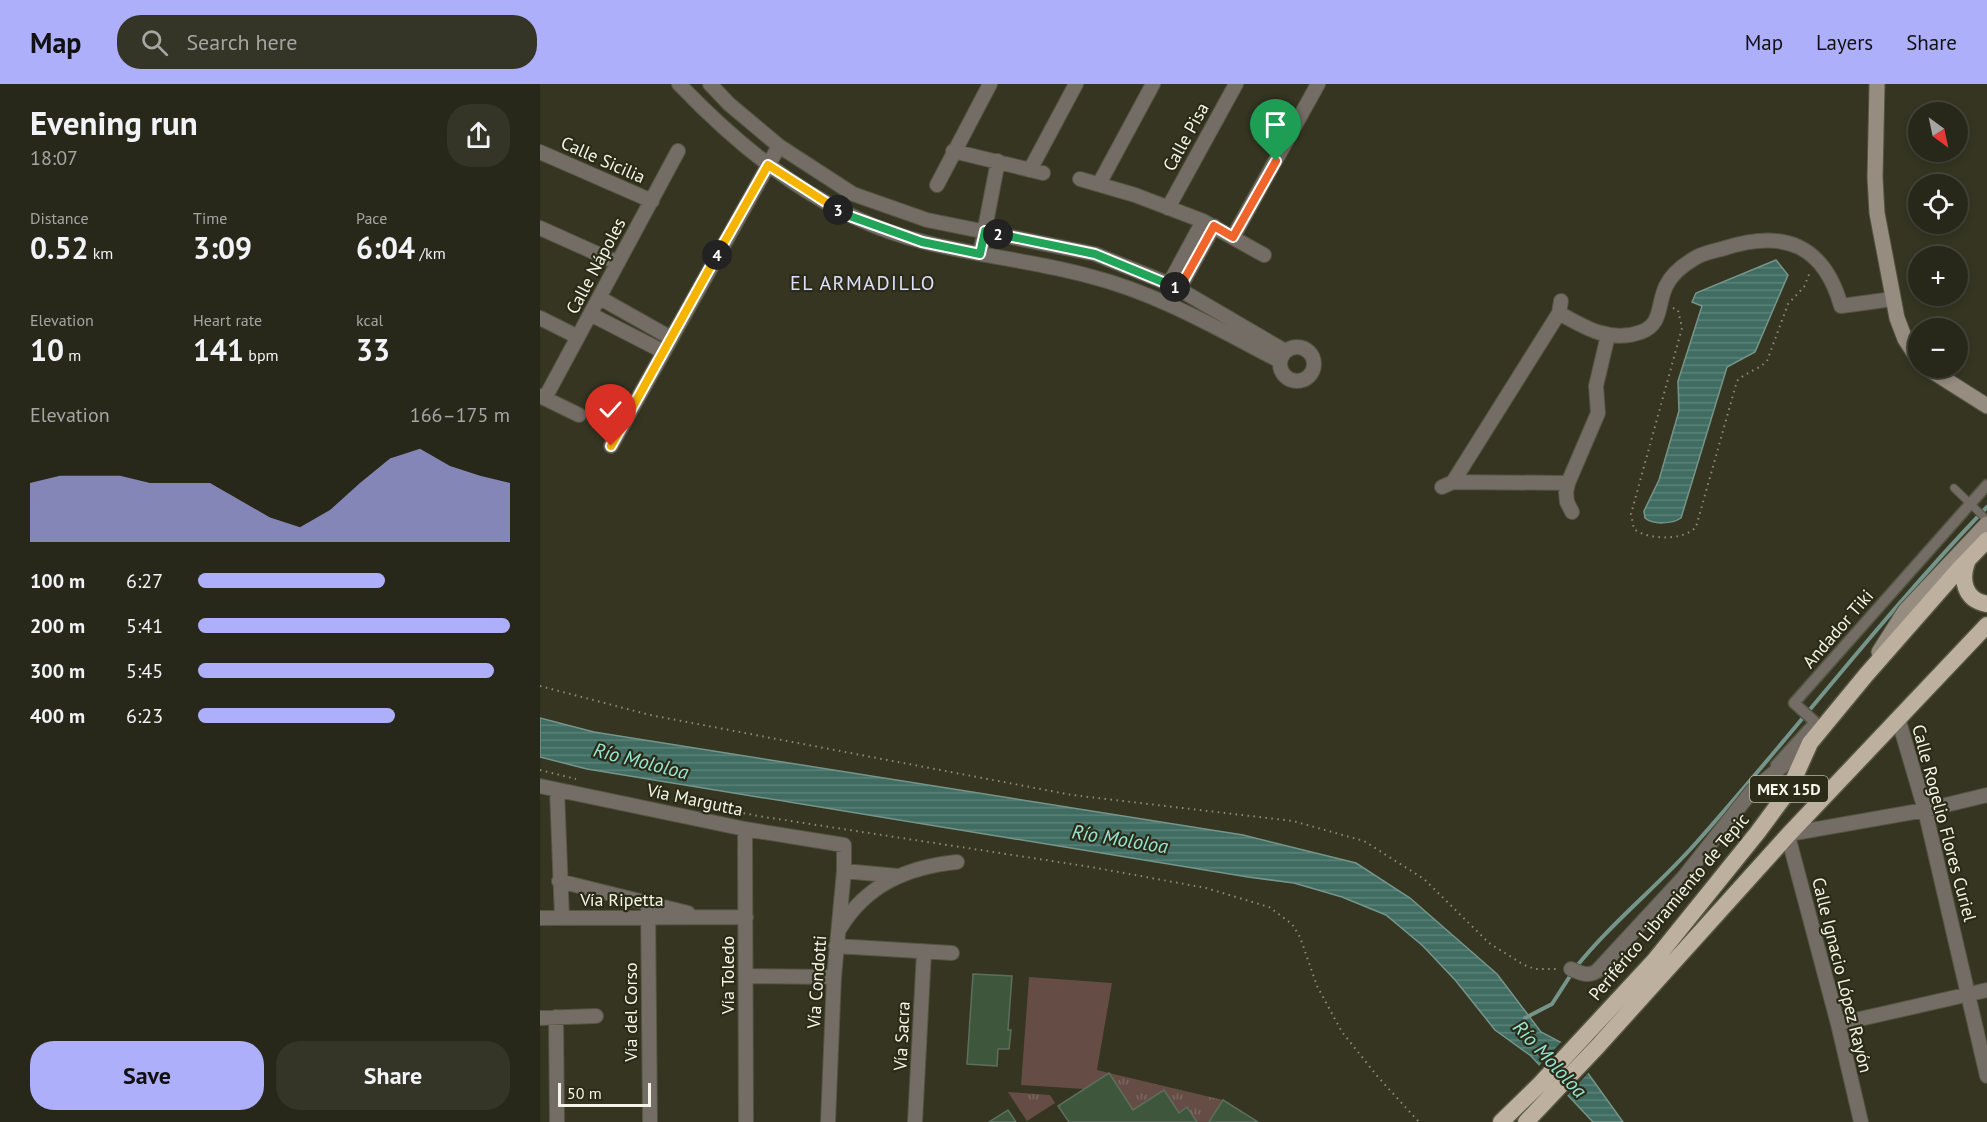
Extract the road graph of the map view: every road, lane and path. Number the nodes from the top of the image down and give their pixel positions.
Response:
1 (679, 84) edge
2 (710, 84) edge
3 (990, 84) edge
4 (1076, 84) edge
5 (1153, 84) edge
6 (1236, 84) edge
7 (1318, 84) edge
8 (1877, 84) edge
9 (778, 146) junction
10 (678, 151) dead end
11 (540, 152) edge
12 (953, 152) junction
13 (998, 161) junction
14 (768, 165) junction
15 (1080, 179) dead end
16 (1099, 184) junction
17 (937, 185) dead end
18 (652, 201) junction
19 (1168, 208) junction
20 (1208, 224) junction
21 (540, 228) edge
22 (985, 231) junction
23 (1233, 237) junction
24 (980, 254) junction
25 (1264, 255) dead end
26 (1816, 258) junction
27 (618, 263) junction
28 (1174, 287) junction
29 (600, 298) junction
30 (1893, 299) junction
31 (1661, 305) junction
32 (592, 315) junction
33 (540, 318) edge
34 (647, 324) junction
35 (1608, 335) junction
36 (579, 337) junction
37 (671, 338) junction
38 (639, 339) junction
39 (1908, 344) edge
40 (664, 352) junction
41 (1943, 378) edge
42 (543, 397) edge
43 (1987, 406) edge
44 (579, 415) dead end
45 (611, 446) dead end
46 (1568, 483) junction
47 (1987, 485) edge
48 (1954, 488) dead end
49 (1972, 506) junction
50 (1572, 512) dead end
51 (1987, 519) edge
52 (1987, 524) edge
53 (1987, 540) edge
54 (1968, 559) junction
55 (1987, 604) edge
56 (1987, 625) edge
57 (1866, 675) junction
58 (540, 686) edge
59 (1898, 718) junction
60 (1810, 743) junction
61 (540, 770) edge
62 (580, 780) dead end
63 (540, 786) edge
64 (557, 790) junction
65 (1752, 791) junction
66 (1987, 795) edge
67 (668, 798) dead end
68 (1925, 810) junction
69 (745, 829) junction
70 (1789, 835) junction
71 (844, 845) joint
72 (957, 862) dead end
73 (844, 870) junction
74 (898, 876) junction
75 (559, 881) junction
76 (648, 902) junction
77 (746, 917) junction
78 (540, 918) edge
79 (562, 918) junction
80 (648, 918) junction
81 (704, 918) junction
82 (837, 939) junction
83 (924, 952) junction
84 (952, 953) dead end
85 (1574, 970) joint
86 (746, 976) junction
87 (834, 977) junction
88 (1987, 990) edge
89 (1968, 994) junction
90 (596, 1016) dead end
91 (556, 1017) junction
92 (540, 1018) edge
93 (1838, 1024) junction
94 (1592, 1041) junction
95 (1987, 1076) edge
96 (1546, 1090) junction
97 (557, 1122) edge
98 (650, 1122) edge
99 (746, 1122) edge
100 (828, 1122) edge
101 (915, 1122) edge
102 (1419, 1122) edge
103 (1501, 1122) edge
104 (1526, 1122) edge
105 (1860, 1122) edge

1 - 14 street
2 - 9 street
3 - 12 street
4 - 13 street
5 - 16 street
6 - 19 street, Calle Pisa
7 - 23 street
8 - 30 main road
9 - 14 street
9 - 22 street
10 - 18 street, Calle Nápoles
11 - 18 street, Calle Sicilia
12 - 13 street
12 - 17 street
13 - 22 street
14 - 24 street
14 - 37 street
15 - 16 street
16 - 19 street
18 - 27 street, Calle Nápoles
19 - 20 street
20 - 23 street
20 - 28 street
21 - 27 street
22 - 24 street
22 - 28 street
23 - 25 street
24 - 28 street
26 - 30 street
26 - 31 street
26 - 31 path
27 - 29 street, Calle Nápoles
29 - 32 street, Calle Nápoles
29 - 34 street
30 - 39 main road
31 - 35 street
32 - 36 street, Calle Nápoles
32 - 38 street
33 - 36 street
34 - 37 street
34 - 38 street
35 - 46 street
35 - 46 street
36 - 42 street, Calle Nápoles
37 - 40 street
38 - 40 street
40 - 45 street
41 - 43 main road
42 - 44 street
46 - 50 street
47 - 49 street, Andador Tiki
48 - 49 lane
49 - 51 lane
49 - 65 street, Andador Tiki
52 - 57 main road
53 - 54 highway, Periférico Libramiento de Tepic / MEX 15D
54 - 55 highway
54 - 57 highway, Periférico Libramiento de Tepic / MEX 15D
56 - 59 highway, Periférico Libramiento de Tepic / MEX 15D
57 - 60 highway, Periférico Libramiento de Tepic / MEX 15D
58 - 85 path
59 - 68 street, Calle Rogelio Flores Curiel
59 - 70 highway, Periférico Libramiento de Tepic / MEX 15D
60 - 65 street
60 - 94 highway, Periférico Libramiento de Tepic / MEX 15D
61 - 62 path
63 - 64 street, Vía Margutta
64 - 69 street, Vía Margutta
64 - 75 street
65 - 85 street
66 - 68 street
67 - 102 path
68 - 70 street
68 - 89 street, Calle Rogelio Flores Curiel
69 - 71 street, Vía Margutta
69 - 77 street, Vía Toledo
70 - 93 street, Calle Ignacio López Rayón
70 - 94 highway, Periférico Libramiento de Tepic / MEX 15D
71 - 73 street, Vía Condotti
72 - 74 street
73 - 74 street
73 - 82 street, Vía Condotti
74 - 82 street
75 - 76 street, Vía Ripetta
75 - 79 street
76 - 80 street, Vía del Corso
76 - 81 street, Vía Ripetta
77 - 81 street, Vía Ripetta
77 - 86 street, Vía Toledo
78 - 79 street, Vía Ripetta
79 - 80 street, Vía Ripetta
80 - 81 street, Vía Ripetta
80 - 98 street, Vía del Corso
82 - 83 street
82 - 87 street, Vía Condotti
83 - 84 street
83 - 101 street, Vía Sacra
86 - 87 street
86 - 99 street, Vía Toledo
87 - 100 street, Vía Condotti
88 - 89 street
89 - 93 street
89 - 95 street, Calle Rogelio Flores Curiel
90 - 91 street
91 - 92 street
91 - 97 street
93 - 105 street, Calle Ignacio López Rayón
94 - 96 highway, Periférico Libramiento de Tepic / MEX 15D
96 - 103 highway, Periférico Libramiento de Tepic / MEX 15D
96 - 104 highway, Periférico Libramiento de Tepic / MEX 15D

